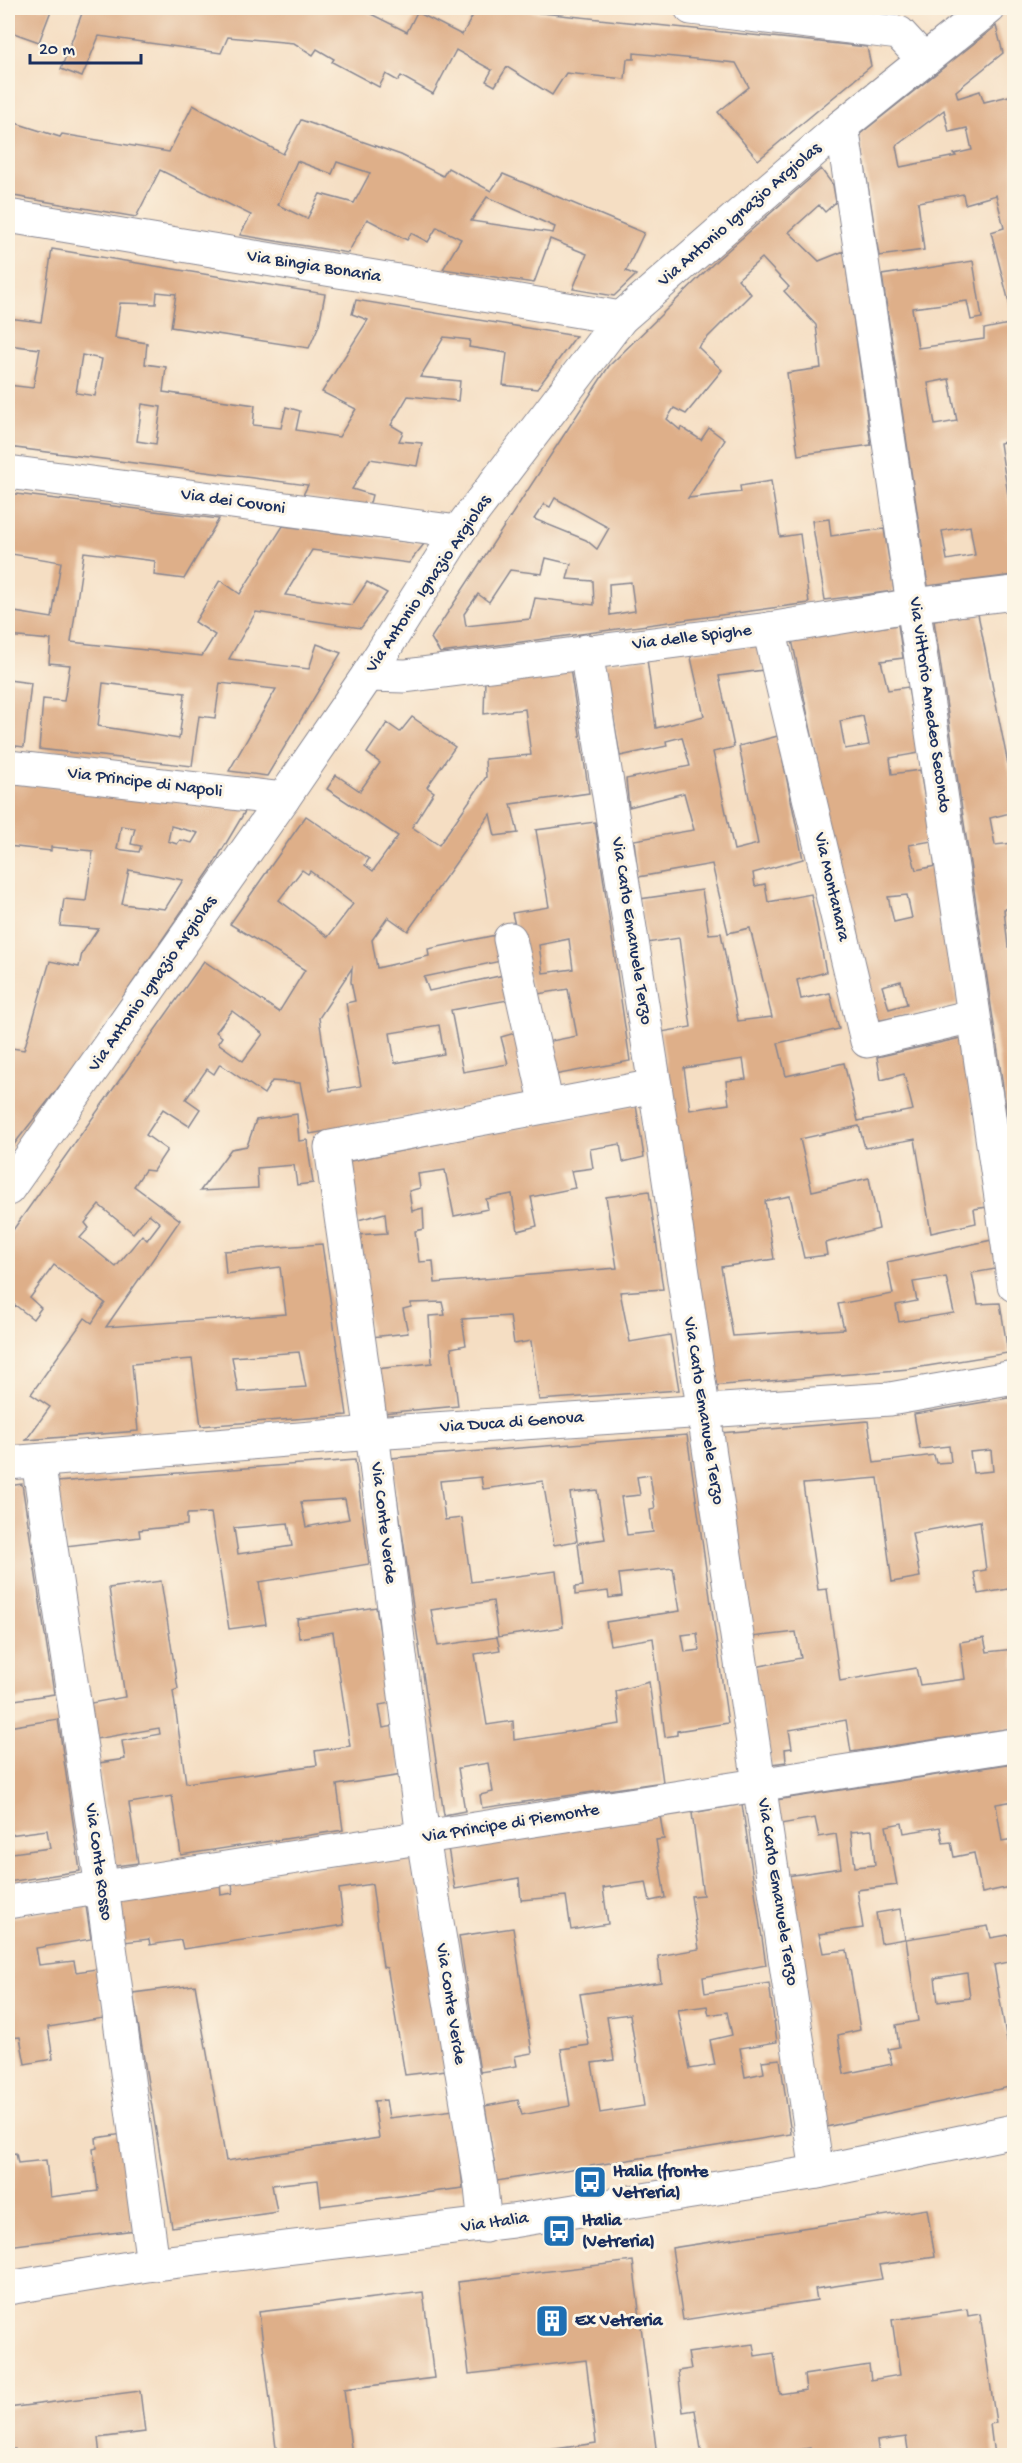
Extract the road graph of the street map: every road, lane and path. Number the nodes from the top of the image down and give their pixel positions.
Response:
1 (691, 8) edge
2 (989, 8) edge
3 (924, 60) junction
4 (842, 126) junction
5 (8, 216) edge
6 (621, 318) junction
7 (8, 472) edge
8 (458, 532) junction
9 (1014, 593) edge
10 (914, 605) junction
11 (769, 629) junction
12 (586, 651) junction
13 (368, 675) junction
14 (8, 767) edge
15 (283, 799) junction
16 (510, 939) dead end
17 (973, 1016) junction
18 (655, 1086) junction
19 (547, 1106) junction
20 (8, 1189) edge
21 (1014, 1285) edge
22 (1014, 1377) edge
23 (703, 1410) junction
24 (372, 1433) junction
25 (23, 1462) edge
26 (1014, 1745) edge
27 (761, 1784) junction
28 (423, 1838) junction
29 (102, 1888) junction
30 (8, 1902) edge
31 (1014, 2131) edge
32 (817, 2172) junction
33 (485, 2226) junction
34 (153, 2264) junction
35 (8, 2288) edge

1 - 3 street
2 - 3 street, Via Antonio Ignazio Argiolas
3 - 4 street, Via Antonio Ignazio Argiolas
4 - 6 street, Via Antonio Ignazio Argiolas
4 - 10 street, Via Vittorio Amedeo Secondo
5 - 6 street, Via Bingia Bonaria
6 - 8 street, Via Antonio Ignazio Argiolas
7 - 8 street, Via dei Covoni
8 - 13 street, Via Antonio Ignazio Argiolas
9 - 10 street, Via delle Spighe
10 - 11 street, Via delle Spighe
10 - 17 street, Via Vittorio Amedeo Secondo
11 - 12 street, Via delle Spighe
11 - 17 street, Via Montanara
12 - 13 street, Via delle Spighe
12 - 18 street, Via Carlo Emanuele Terzo
13 - 15 street, Via Antonio Ignazio Argiolas
14 - 15 street, Via Principe di Napoli
15 - 20 street, Via Antonio Ignazio Argiolas
16 - 19 street
17 - 21 street, Via Vittorio Amedeo Secondo
18 - 19 street, Via Conte Verde
18 - 23 street, Via Carlo Emanuele Terzo
19 - 24 street, Via Conte Verde
22 - 23 street, Via Duca di Genova
23 - 24 street, Via Duca di Genova
23 - 27 street, Via Carlo Emanuele Terzo
24 - 25 street, Via Duca di Genova
24 - 28 street, Via Conte Verde
25 - 29 street, Via Conte Rosso
26 - 27 street, Via Principe di Piemonte
27 - 28 street, Via Principe di Piemonte
27 - 32 street, Via Carlo Emanuele Terzo
28 - 29 street, Via Principe di Piemonte
28 - 33 street, Via Conte Verde
29 - 30 street, Via Principe di Piemonte
29 - 34 street, Via Conte Rosso
31 - 32 street, Via Italia
32 - 33 street, Via Italia
33 - 34 street, Via Italia
34 - 35 street, Via Italia

